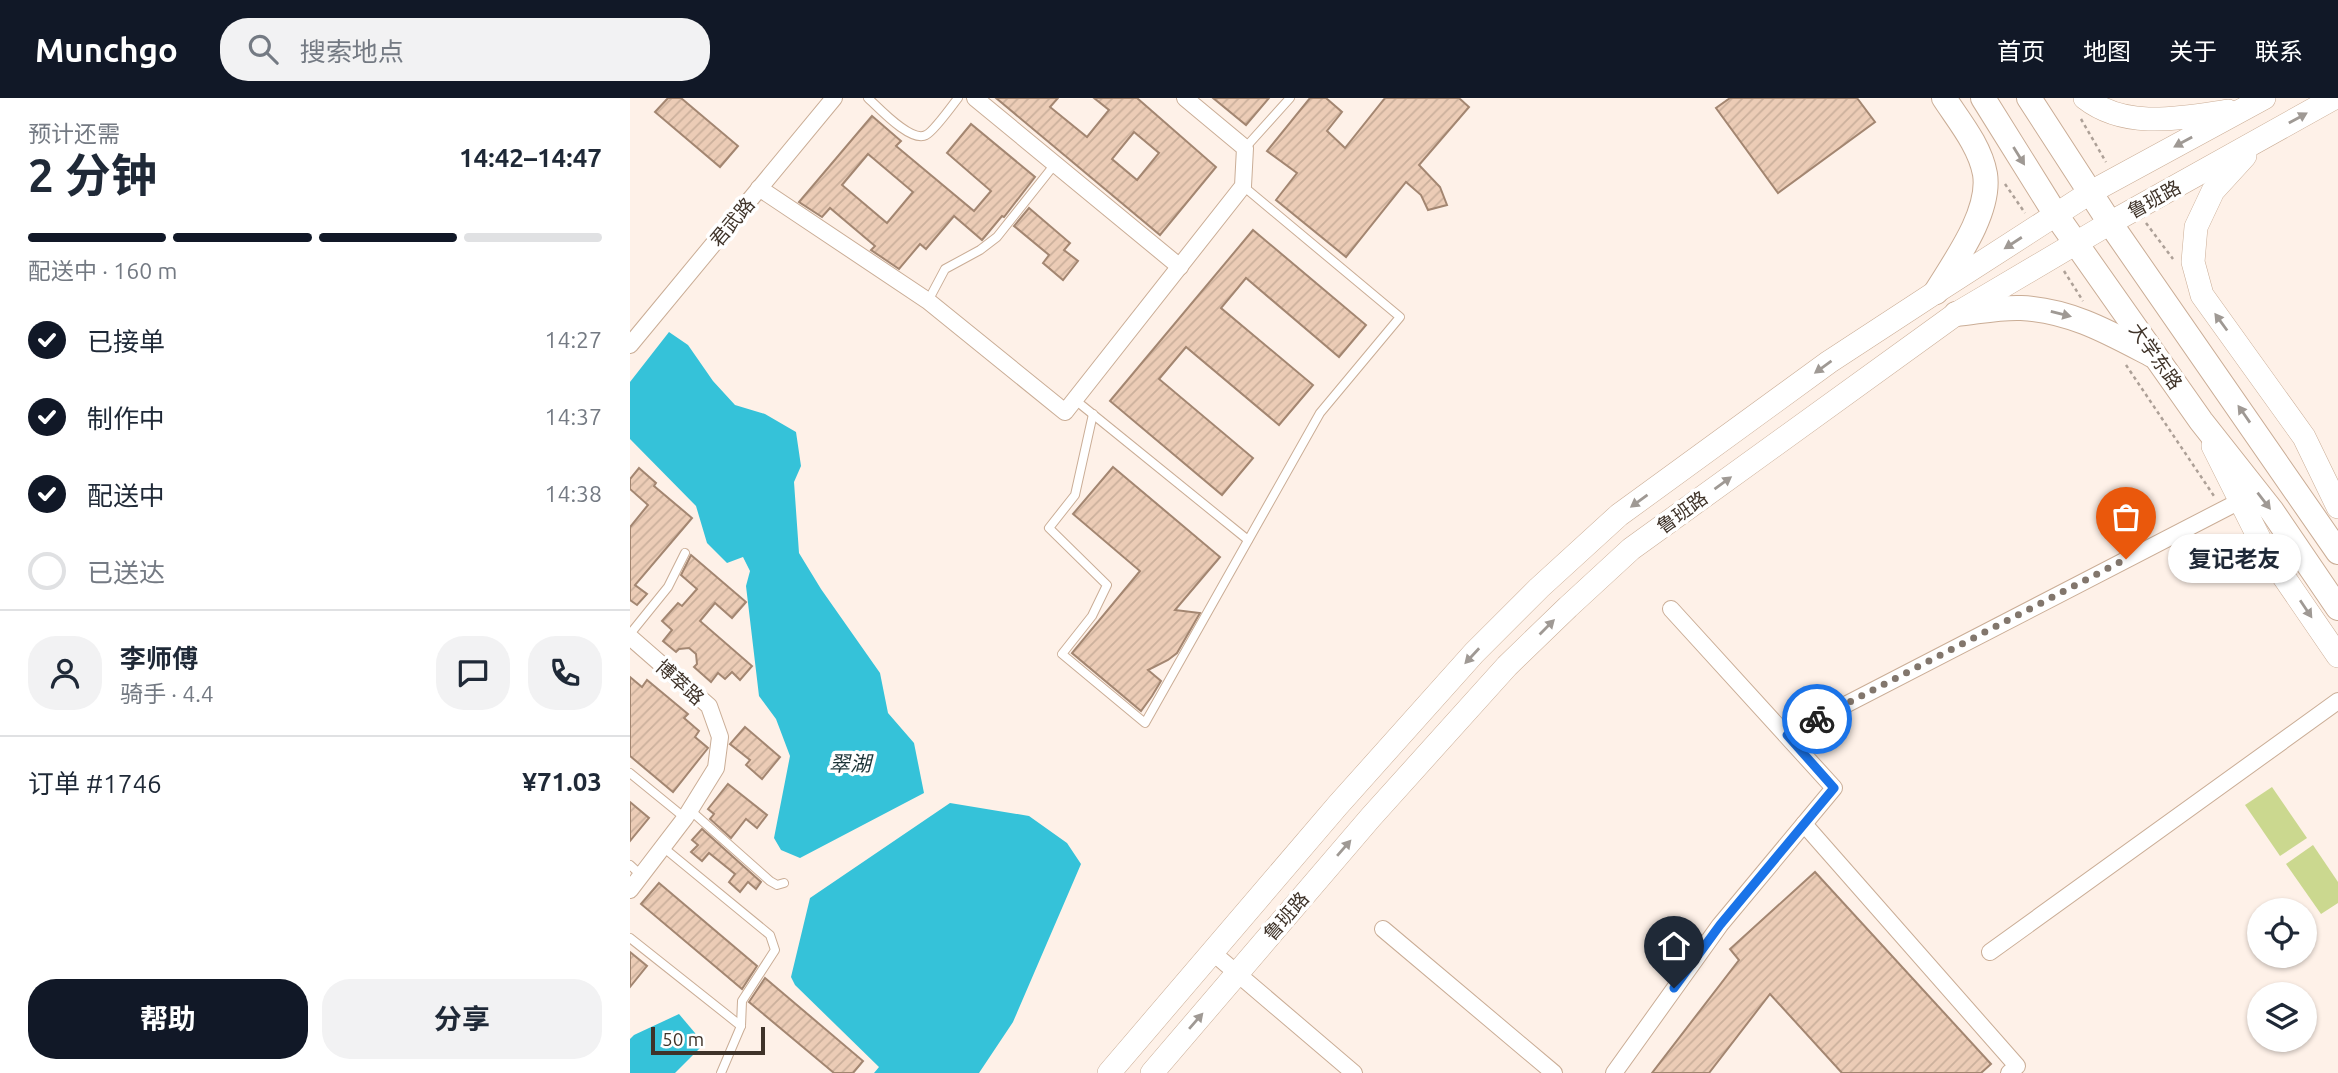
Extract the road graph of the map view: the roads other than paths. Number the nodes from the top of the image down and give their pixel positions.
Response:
1 (834, 98) edge
2 (868, 98) edge
3 (958, 98) edge
4 (1185, 98) edge
5 (1290, 98) edge
6 (1944, 98) edge
7 (1983, 98) edge
8 (2029, 98) edge
9 (2085, 98) edge
10 (2334, 98) edge
11 (977, 99) edge
12 (2254, 103) edge
13 (2261, 139) junction
14 (1245, 148) junction
15 (1055, 164) junction
16 (1243, 186) junction
17 (759, 188) junction
18 (2091, 192) junction
19 (2056, 215) junction
20 (2110, 223) junction
21 (2076, 243) junction
22 (1180, 267) junction
23 (1936, 292) junction
24 (928, 302) junction
25 (1956, 314) junction
26 (630, 345) edge
27 (2158, 359) junction
28 (1074, 399) junction
29 (1093, 414) junction
30 (2201, 421) junction
31 (2270, 452) junction
32 (2232, 505) junction
33 (2338, 507) edge
34 (2338, 515) edge
35 (1248, 540) junction
36 (2338, 552) edge
37 (685, 553) dead end
38 (2338, 608) edge
39 (1671, 609) dead end
40 (630, 635) edge
41 (2338, 656) edge
42 (2338, 701) edge
43 (1787, 735) junction
44 (630, 773) edge
45 (688, 814) junction
46 (1804, 824) junction
47 (664, 848) junction
48 (636, 870) edge
49 (784, 884) dead end
50 (630, 890) edge
51 (1383, 929) dead end
52 (630, 938) edge
53 (1212, 952) junction
54 (1990, 952) dead end
55 (1238, 973) junction
56 (741, 1026) junction
57 (721, 1073) edge
58 (1109, 1073) edge
59 (1152, 1073) edge
60 (1354, 1073) edge
61 (1554, 1073) edge
62 (1614, 1073) edge
63 (2009, 1073) edge

1 - 17 street, 君武路
2 - 3 lane
4 - 14 street
5 - 14 lane
6 - 23 main road
7 -> 19 main road, 大学东路
8 - 18 main road, 大学东路
9 - 12 main road
13 -> 10 main road, 鲁班路
11 - 15 street
12 -> 18 main road, 鲁班路
13 - 20 main road, 鲁班路
33 -> 13 main road
14 - 16 street
15 - 22 street
15 - 24 lane
16 - 22 street
16 - 35 lane
17 - 24 street
17 - 26 street, 君武路
18 - 19 main road, 鲁班路
18 - 20 main road, 大学东路
19 - 21 main road, 大学东路
19 -> 23 main road, 鲁班路
20 - 21 main road, 鲁班路
31 -> 20 main road, 大学东路
21 - 25 main road, 鲁班路
21 - 27 main road, 大学东路
22 - 28 street
23 -> 53 main road, 鲁班路
24 - 28 street
25 -> 27 main road
55 -> 25 main road, 鲁班路
27 - 30 main road, 大学东路
28 - 29 lane
29 - 35 lane
29 - 35 lane
30 - 32 main road
30 -> 38 main road, 大学东路
31 - 34 main road
31 - 36 main road, 大学东路
32 -> 41 main road
32 - 43 street
37 - 40 lane
39 - 43 street
40 - 45 street, 博萃路
42 - 54 street
43 - 46 street
44 - 45 lane
45 - 47 street, 博萃路
45 - 49 lane
46 - 62 street
46 - 63 street
47 - 48 street, 博萃路
47 - 56 lane
48 - 50 street, 博萃路
51 - 61 street
52 - 56 lane
53 - 55 street
53 - 58 main road, 鲁班路
59 -> 55 main road, 鲁班路
55 - 60 street
56 - 57 lane

